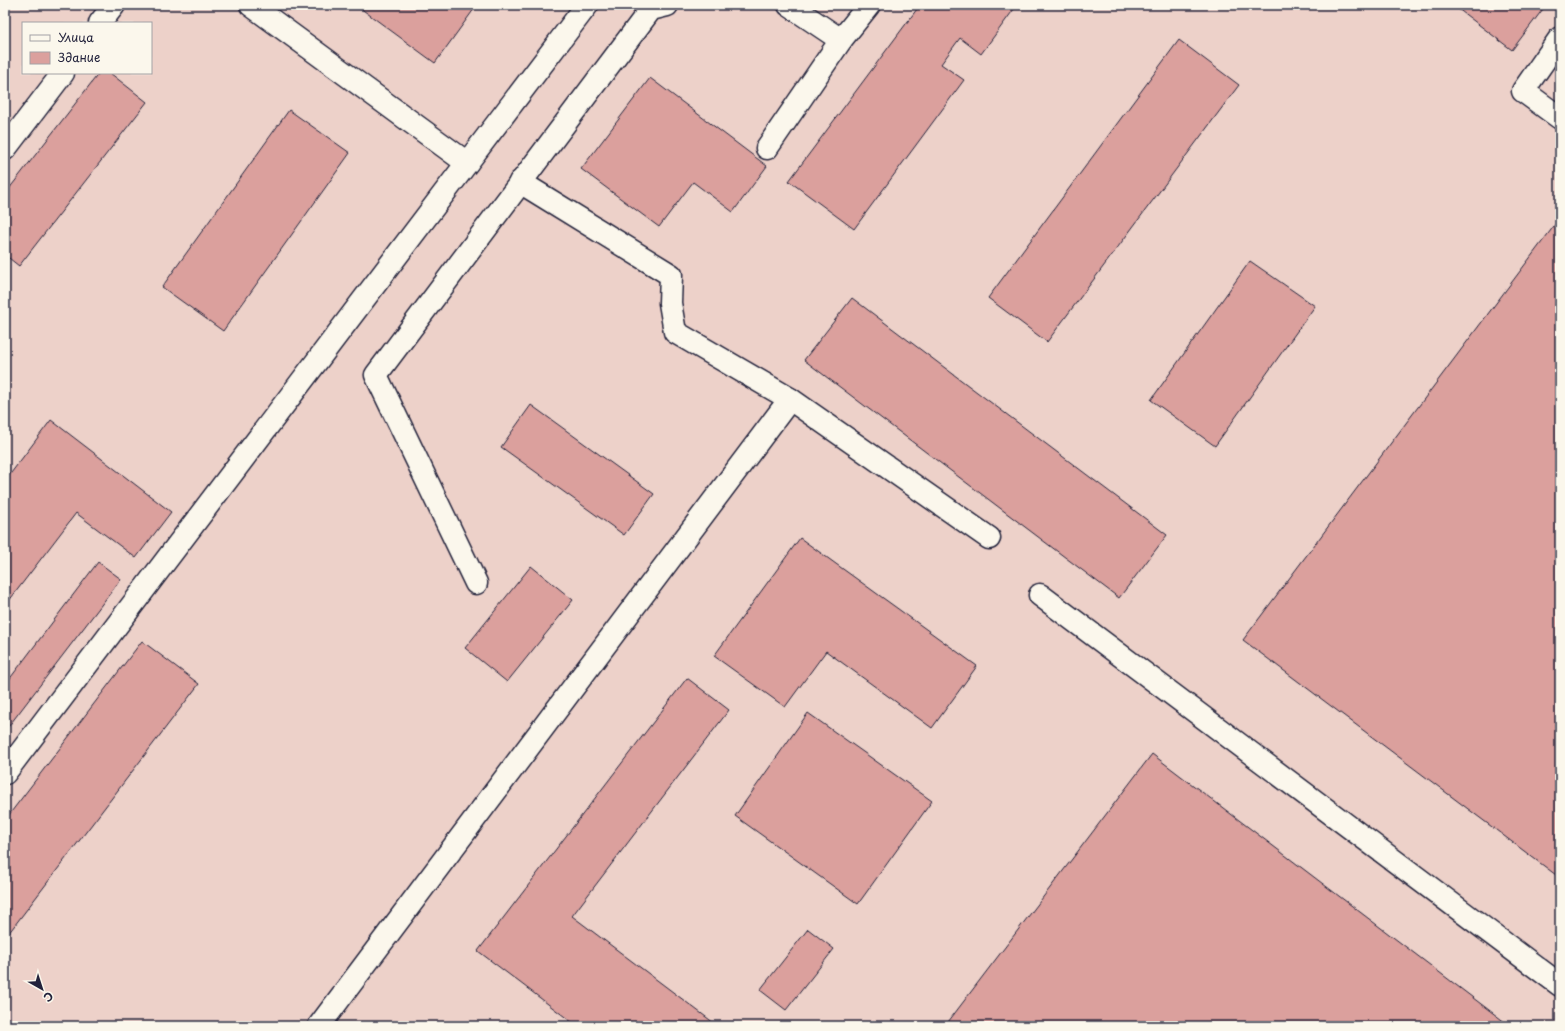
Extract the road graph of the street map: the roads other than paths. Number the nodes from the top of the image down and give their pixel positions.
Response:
1 (114, 5) edge
2 (251, 5) edge
3 (586, 5) edge
4 (789, 5) edge
5 (870, 5) edge
6 (654, 6) edge
7 (101, 22) edge
8 (1560, 38) edge
9 (841, 40) junction
10 (62, 74) edge
11 (1560, 118) edge
12 (767, 148) dead end
13 (5, 149) edge
14 (467, 163) junction
15 (520, 182) junction
16 (790, 399) junction
17 (989, 538) dead end
18 (476, 583) dead end
19 (1040, 595) dead end
20 (5, 773) edge
21 (1560, 985) edge
22 (319, 1026) edge

1 - 7 street
2 - 14 street
3 - 14 street
4 - 9 street
5 - 9 street
6 - 15 street
8 - 11 street
9 - 12 street
10 - 13 street
14 - 20 street
15 - 16 street
15 - 18 street
16 - 17 street
16 - 22 street
19 - 21 street

